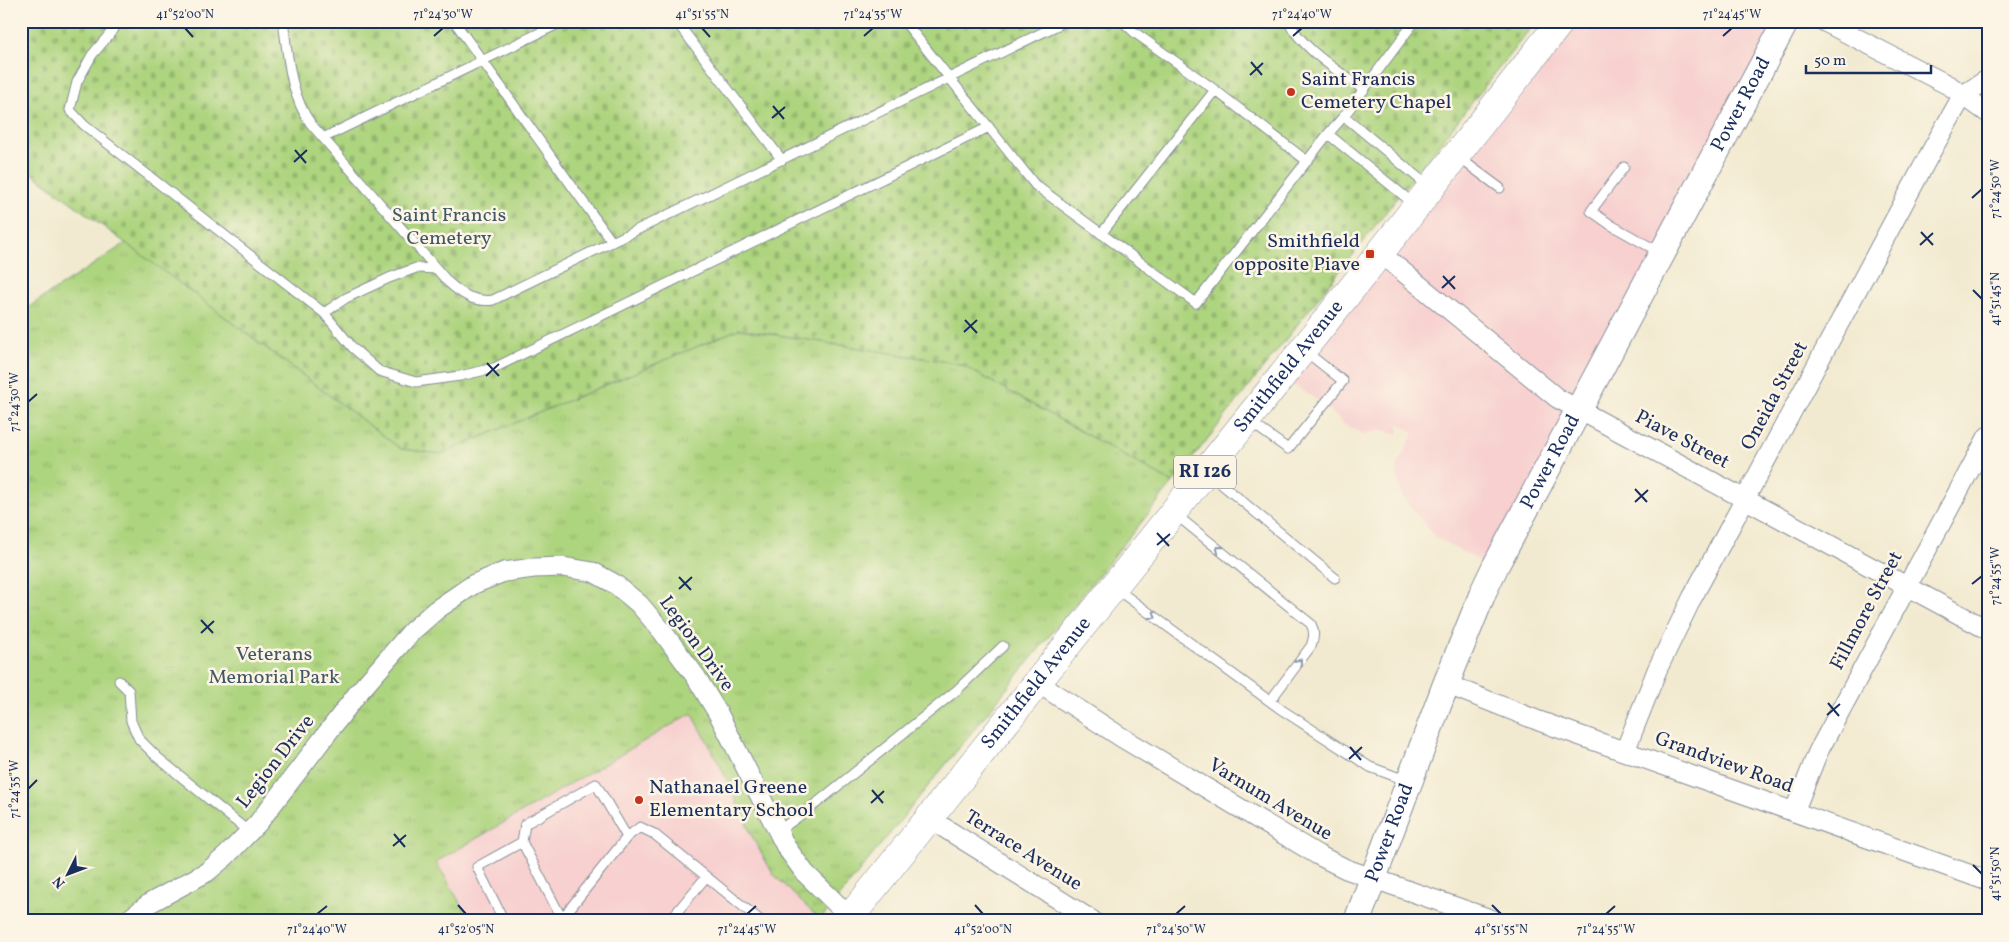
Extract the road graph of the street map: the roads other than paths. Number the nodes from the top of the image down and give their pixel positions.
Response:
1 (115, 21) edge
2 (284, 21) edge
3 (454, 21) edge
4 (564, 21) edge
5 (676, 21) edge
6 (904, 21) edge
7 (1066, 21) edge
8 (1122, 21) edge
9 (1288, 21) edge
10 (1415, 21) edge
11 (1561, 21) edge
12 (1786, 21) edge
13 (1823, 21) edge
14 (481, 61) junction
15 (951, 78) junction
16 (1988, 79) edge
17 (1215, 90) junction
18 (1364, 90) junction
19 (1964, 94) junction
20 (1988, 113) edge
21 (1344, 116) junction
22 (989, 127) junction
23 (1328, 134) junction
24 (323, 138) junction
25 (1456, 155) junction
26 (782, 160) junction
27 (1307, 161) junction
28 (1624, 167) dead end
29 (1500, 188) dead end
30 (1423, 197) junction
31 (1101, 234) junction
32 (612, 242) junction
33 (1380, 253) junction
34 (1662, 253) junction
35 (437, 269) junction
36 (324, 313) junction
37 (1302, 349) junction
38 (1578, 410) junction
39 (1247, 419) junction
40 (1988, 436) edge
41 (1206, 471) junction
42 (1745, 500) junction
43 (1173, 512) junction
44 (1335, 578) dead end
45 (1906, 586) junction
46 (1114, 587) junction
47 (1988, 630) edge
48 (1003, 646) dead end
49 (119, 681) dead end
50 (1038, 683) junction
51 (1446, 684) junction
52 (1270, 701) junction
53 (1625, 751) junction
54 (1411, 782) junction
55 (1794, 812) junction
56 (930, 819) junction
57 (249, 832) junction
58 (776, 832) junction
59 (627, 837) junction
60 (522, 842) junction
61 (706, 877) junction
62 (1373, 878) junction
63 (1988, 881) edge
64 (848, 919) edge
65 (561, 920) edge
66 (127, 921) edge
67 (504, 921) edge
68 (685, 921) edge
69 (761, 921) edge
70 (1093, 921) edge
71 (1357, 921) edge
72 (1496, 921) edge

1 - 36 lane
2 - 24 lane
3 - 14 lane
4 - 14 lane
5 - 26 lane
6 - 15 lane
7 - 15 lane
8 - 17 lane
9 - 18 lane
10 - 18 lane
11 - 25 main road, Smithfield Avenue / RI 126
12 - 34 main road, Power Road
13 - 19 street
14 - 24 lane
14 - 32 lane
15 - 22 lane
15 - 26 lane
16 - 19 street, Oneida Street
17 - 27 lane
17 - 31 lane
18 - 21 lane
19 - 20 street
19 - 42 street, Oneida Street
21 - 23 lane
21 - 30 lane
22 - 31 lane
22 - 36 lane
23 - 27 lane
23 - 30 lane
24 - 35 lane
25 - 29 lane
25 - 30 main road, Smithfield Avenue / RI 126
26 - 32 lane
27 - 31 lane
28 - 34 lane
30 - 33 main road, Smithfield Avenue / RI 126
32 - 35 lane
33 - 37 main road, Smithfield Avenue / RI 126
33 - 38 street, Piave Street
34 - 38 main road, Power Road
35 - 36 lane
37 - 39 main road, Smithfield Avenue / RI 126
37 - 39 lane
38 - 42 street, Piave Street
38 - 51 main road, Power Road
39 - 41 main road, Smithfield Avenue / RI 126
40 - 45 street, Fillmore Street
41 - 43 main road, Smithfield Avenue / RI 126
41 - 44 lane
42 - 45 street, Piave Street
42 - 53 street, Oneida Street
43 - 46 main road, Smithfield Avenue / RI 126
52 -> 43 lane
45 - 47 street, Piave Street
45 - 55 street, Fillmore Street
46 - 50 main road, Smithfield Avenue / RI 126
46 -> 52 lane
48 - 58 lane
49 - 57 lane
50 - 56 main road, Smithfield Avenue / RI 126
50 - 62 street, Varnum Avenue
51 - 53 street, Grandview Road
51 - 54 main road, Power Road
52 - 54 lane
53 - 55 street, Grandview Road
54 - 62 main road, Power Road
55 - 63 street, Grandview Road
56 - 64 main road, Smithfield Avenue / RI 126
56 - 70 street, Terrace Avenue
57 - 58 street, Legion Drive
57 - 66 street, Legion Drive
58 - 64 street, Legion Drive
59 - 60 lane
59 - 61 lane
59 - 65 lane
60 - 65 lane
60 - 67 lane
61 - 68 lane
61 - 69 lane
62 - 71 main road, Power Road
62 - 72 street, Varnum Avenue

